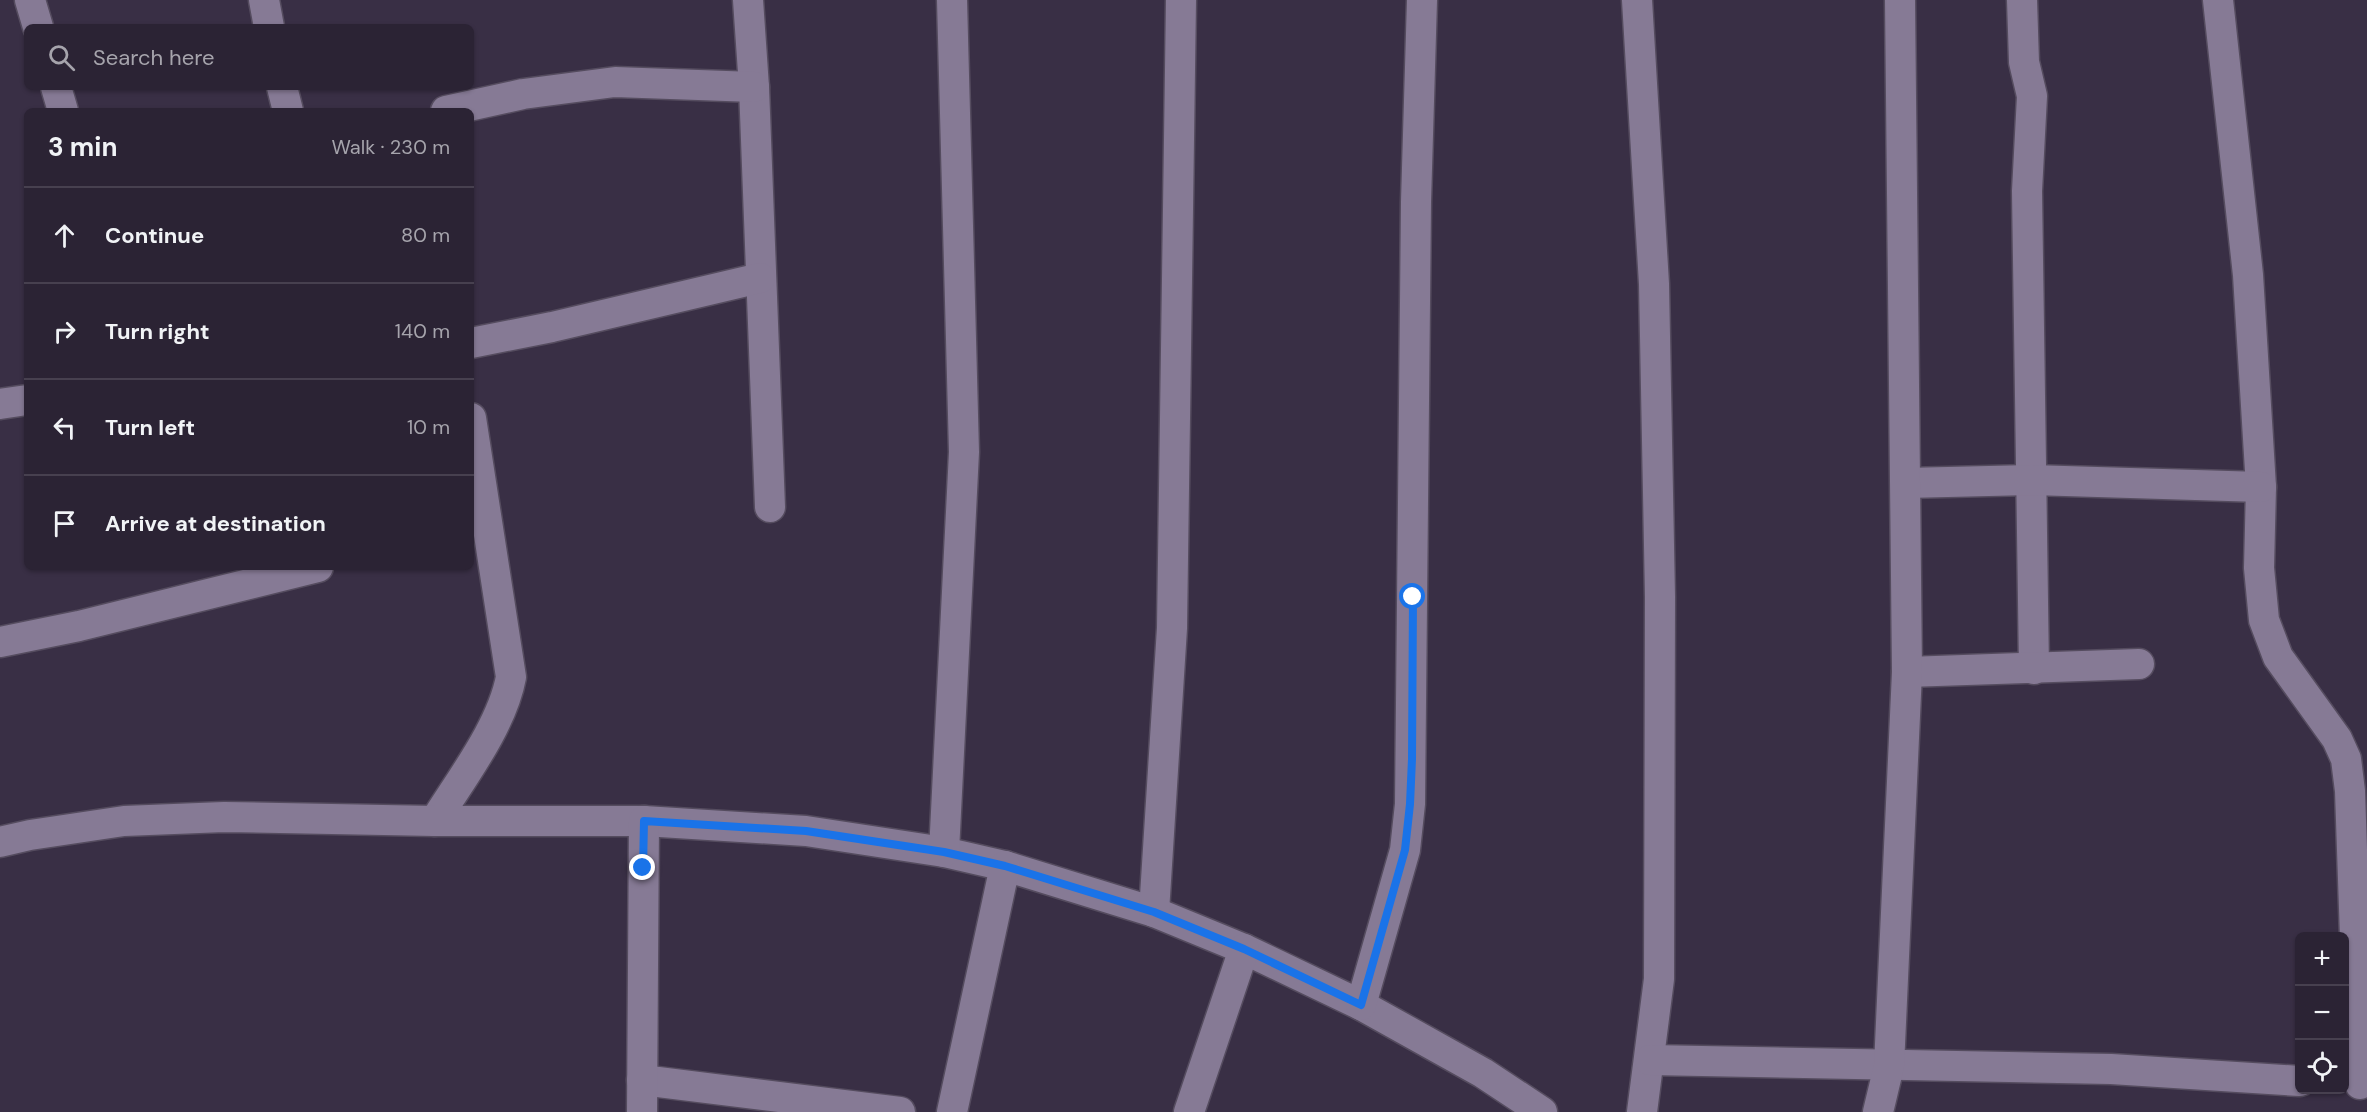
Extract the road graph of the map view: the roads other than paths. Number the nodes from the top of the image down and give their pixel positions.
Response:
1 (30, 0) edge
2 (264, 0) edge
3 (748, 0) edge
4 (952, 0) edge
5 (1181, 0) edge
6 (1422, 0) edge
7 (1637, 0) edge
8 (1900, 0) edge
9 (2022, 0) edge
10 (2218, 0) edge
11 (37, 24) edge
12 (268, 24) edge
13 (754, 87) junction
14 (57, 90) edge
15 (283, 90) edge
16 (62, 108) edge
17 (287, 108) edge
18 (460, 108) edge
19 (760, 278) junction
20 (474, 342) edge
21 (24, 400) edge
22 (0, 404) edge
23 (474, 458) edge
24 (2030, 480) junction
25 (1906, 483) junction
26 (2261, 487) junction
27 (770, 507) dead end
28 (480, 537) edge
29 (306, 570) edge
30 (0, 642) edge
31 (2139, 664) dead end
32 (2034, 669) junction
33 (1908, 672) junction
34 (435, 821) junction
35 (644, 821) junction
36 (0, 842) edge
37 (944, 852) junction
38 (1005, 866) junction
39 (1154, 912) junction
40 (1244, 949) junction
41 (1361, 1005) junction
42 (1650, 1060) junction
43 (1889, 1066) junction
44 (642, 1080) junction
45 (2295, 1081) edge
46 (2357, 1084) edge
47 (642, 1112) edge
48 (900, 1112) edge
49 (952, 1112) edge
50 (1189, 1112) edge
51 (1542, 1112) edge
52 (1642, 1112) edge
53 (1878, 1112) edge

1 - 11 street
2 - 12 street
3 - 13 street
4 - 37 street
5 - 39 street
6 - 41 street
7 - 42 street
8 - 25 street
9 - 24 street
10 - 26 street
13 - 18 street
13 - 19 street
14 - 16 street
15 - 17 street
19 - 20 street
19 - 27 street
21 - 22 street
23 - 28 street
24 - 25 street
24 - 26 street
24 - 32 street
25 - 33 street
26 - 46 street
28 - 34 street
29 - 30 street
31 - 32 street
32 - 33 street
33 - 43 street
34 - 35 street
34 - 36 street
35 - 37 street
35 - 44 street
37 - 38 street
38 - 39 street
38 - 49 street
39 - 40 street
40 - 41 street
40 - 50 street
41 - 51 street
42 - 43 street
42 - 52 street
43 - 45 street
43 - 53 street
44 - 47 street
44 - 48 street

